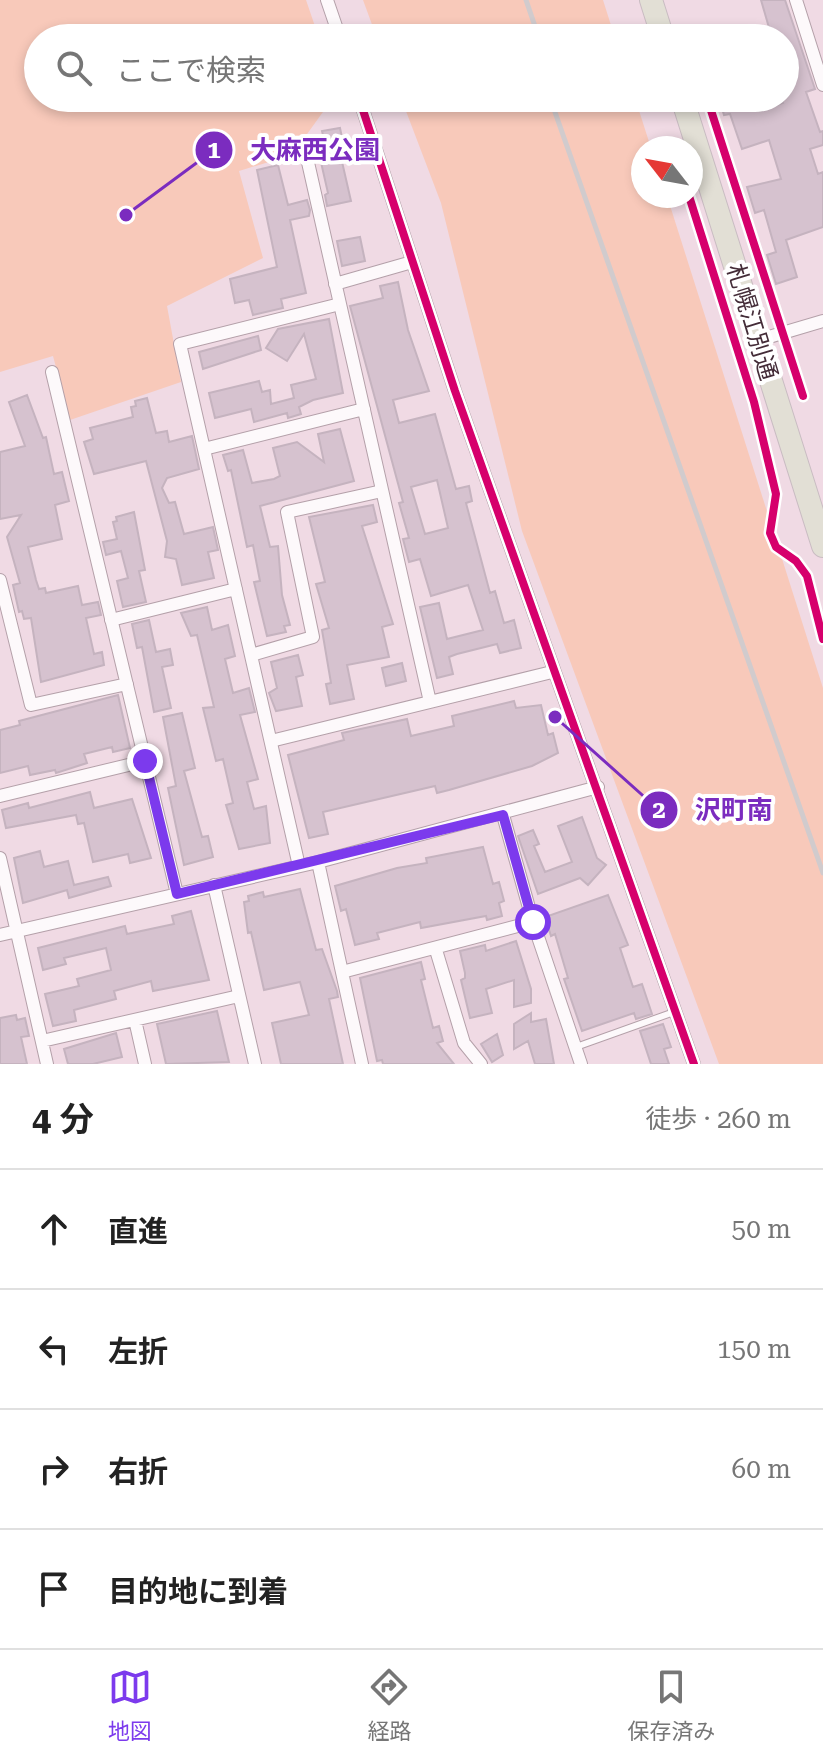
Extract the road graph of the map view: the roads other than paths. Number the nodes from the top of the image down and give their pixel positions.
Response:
1 (327, 0) edge
2 (651, 0) edge
3 (796, 0) edge
4 (335, 24) edge
5 (659, 24) edge
6 (823, 85) edge
7 (364, 112) edge
8 (686, 112) edge
9 (307, 158) dead end
10 (412, 262) junction
11 (335, 284) junction
12 (340, 304) junction
13 (823, 321) edge
14 (759, 340) junction
15 (52, 372) dead end
16 (364, 409) junction
17 (204, 449) junction
18 (382, 491) junction
19 (817, 507) edge
20 (823, 546) edge
21 (0, 580) edge
22 (236, 589) junction
23 (111, 620) junction
24 (251, 655) junction
25 (552, 672) junction
26 (127, 684) junction
27 (430, 702) junction
28 (271, 741) junction
29 (145, 761) junction
30 (598, 787) junction
31 (0, 796) edge
32 (503, 815) junction
33 (0, 858) edge
34 (318, 862) junction
35 (299, 866) junction
36 (214, 885) junction
37 (177, 894) junction
38 (533, 922) junction
39 (17, 932) junction
40 (0, 935) edge
41 (436, 950) junction
42 (342, 972) junction
43 (239, 996) junction
44 (675, 1011) junction
45 (135, 1020) junction
46 (42, 1041) junction
47 (576, 1047) junction
48 (47, 1064) edge
49 (145, 1064) edge
50 (255, 1064) edge
51 (362, 1064) edge
52 (481, 1064) edge
53 (581, 1064) edge
54 (694, 1064) edge

1 - 4 street
2 - 5 highway
3 - 6 street
7 - 10 street
8 - 14 highway, 札幌江別通
9 - 11 street
10 - 11 street
10 - 25 street
11 - 12 street
12 - 16 street
12 - 17 street
13 - 14 street
14 - 19 highway, 札幌江別通
15 - 23 street
16 - 17 street
16 - 18 street
17 - 22 street
18 - 24 street
18 - 27 street
19 - 20 highway, 札幌江別通
21 - 26 street
22 - 23 street
22 - 24 street
23 - 26 street
24 - 28 street
25 - 27 street
25 - 30 street
26 - 29 street
27 - 28 street
28 - 35 street
29 - 31 street
29 - 37 street
30 - 32 street
30 - 44 street
32 - 34 street
32 - 38 street
33 - 39 street
34 - 35 street
34 - 42 street
35 - 36 street
36 - 37 street
36 - 43 street
37 - 39 street
38 - 41 street
38 - 47 street
39 - 40 street
39 - 46 street
41 - 42 street
41 - 52 street
42 - 51 street
43 - 45 street
43 - 50 street
44 - 47 lane
44 - 54 street
45 - 46 street
45 - 49 street
46 - 48 street
47 - 53 street

